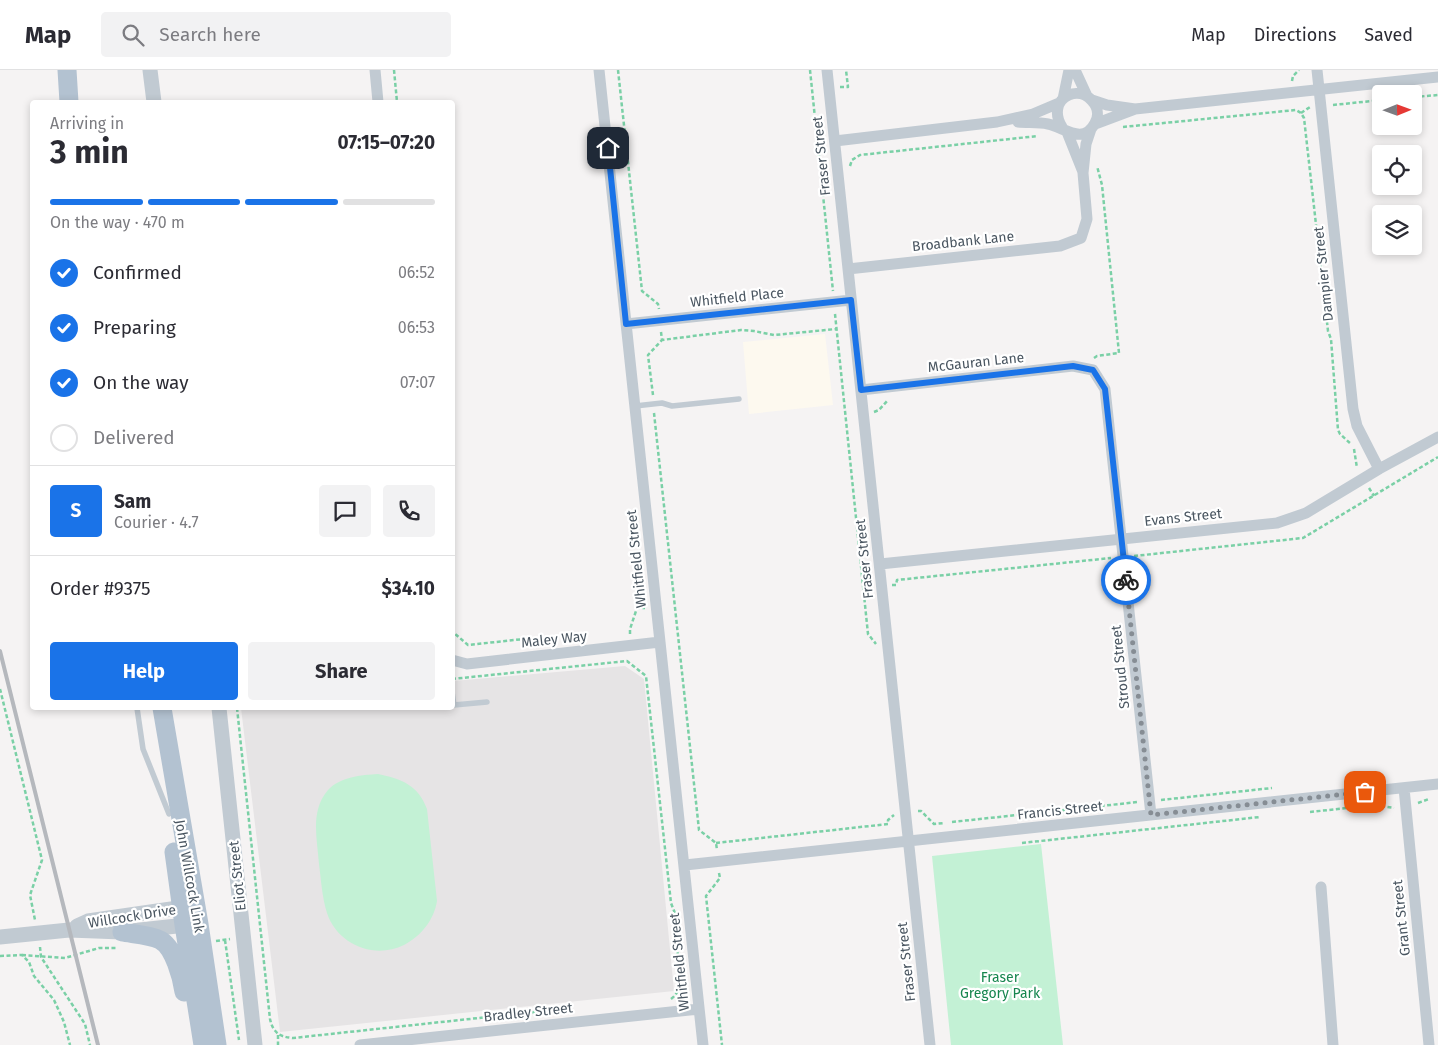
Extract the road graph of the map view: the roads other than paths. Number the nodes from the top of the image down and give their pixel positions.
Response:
1 (56, 70) edge
2 (67, 70) edge
3 (150, 70) edge
4 (375, 70) edge
5 (600, 70) edge
6 (827, 70) edge
7 (1069, 70) edge
8 (1075, 70) edge
9 (1317, 70) edge
10 (1438, 77) edge
11 (1319, 89) junction
12 (1090, 98) junction
13 (57, 100) edge
14 (69, 100) edge
15 (154, 100) edge
16 (378, 100) edge
17 (1061, 101) junction
18 (1135, 109) junction
19 (997, 122) junction
20 (1093, 127) junction
21 (1064, 129) junction
22 (835, 141) junction
23 (1083, 173) junction
24 (848, 269) junction
25 (851, 300) junction
26 (626, 324) junction
27 (1093, 366) joint
28 (861, 390) junction
29 (739, 398) dead end
30 (635, 406) junction
31 (1438, 437) edge
32 (1380, 469) junction
33 (1121, 539) junction
34 (880, 564) junction
35 (660, 642) junction
36 (455, 661) edge
37 (487, 702) dead end
38 (455, 705) edge
39 (137, 710) edge
40 (155, 710) edge
41 (162, 710) edge
42 (219, 710) edge
43 (1438, 784) edge
44 (1404, 788) junction
45 (169, 814) junction
46 (1151, 815) junction
47 (908, 841) junction
48 (685, 865) junction
49 (1321, 887) dead end
50 (190, 915) junction
51 (68, 930) junction
52 (0, 937) edge
53 (122, 940) junction
54 (699, 1009) junction
55 (193, 1045) edge
56 (203, 1045) edge
57 (217, 1045) edge
58 (255, 1045) edge
59 (360, 1045) edge
60 (703, 1045) edge
61 (930, 1045) edge
62 (1334, 1045) edge
63 (1429, 1045) edge

1 - 13 main road
2 - 14 main road
3 - 15 street
4 - 16 street
5 - 26 street, Whitfield Street
6 - 22 street, Fraser Street
7 - 17 street
8 - 12 street
9 - 11 street, Dampier Street
10 - 11 street
11 - 18 street
11 - 32 street, Dampier Street
12 - 17 street
12 - 18 street
12 - 20 street
17 - 19 street
17 - 21 street
18 - 20 street
19 - 21 street
19 - 22 street
20 - 21 street
20 - 23 street
21 - 23 street
22 - 24 street, Fraser Street
23 - 24 street, Broadbank Lane
24 - 25 street, Fraser Street
25 - 26 street, Whitfield Place
25 - 28 street, Fraser Street
26 - 30 street, Whitfield Street
27 - 28 street, McGauran Lane
27 - 33 street, Stroud Street
28 - 34 street, Fraser Street
29 - 30 lane
30 - 35 street, Whitfield Street
31 - 32 street, Evans Street
32 - 33 street, Evans Street
33 - 34 street, Evans Street
33 - 46 street, Stroud Street
34 - 47 street, Fraser Street
35 - 36 street, Maley Way
35 - 48 street, Whitfield Street
37 - 38 lane
39 - 45 lane
40 - 45 main road, John Willcock Link
41 - 50 main road, John Willcock Link
42 - 58 street, Eliot Street
43 - 44 street, Francis Street
44 - 46 street, Francis Street
44 - 63 street, Grant Street
45 - 50 main road, John Willcock Link
46 - 47 street, Francis Street
47 - 48 street, Francis Street
47 - 61 street, Fraser Street
48 - 54 street, Whitfield Street
49 - 62 street
50 - 51 street, Willcock Drive
50 - 53 street, Willcock Drive
50 - 56 main road, John Willcock Link
50 - 57 main road, John Willcock Link
51 - 52 street, Willcock Drive
51 - 53 street, Willcock Drive
53 - 55 main road
54 - 59 street, Bradley Street
54 - 60 street, Whitfield Street

